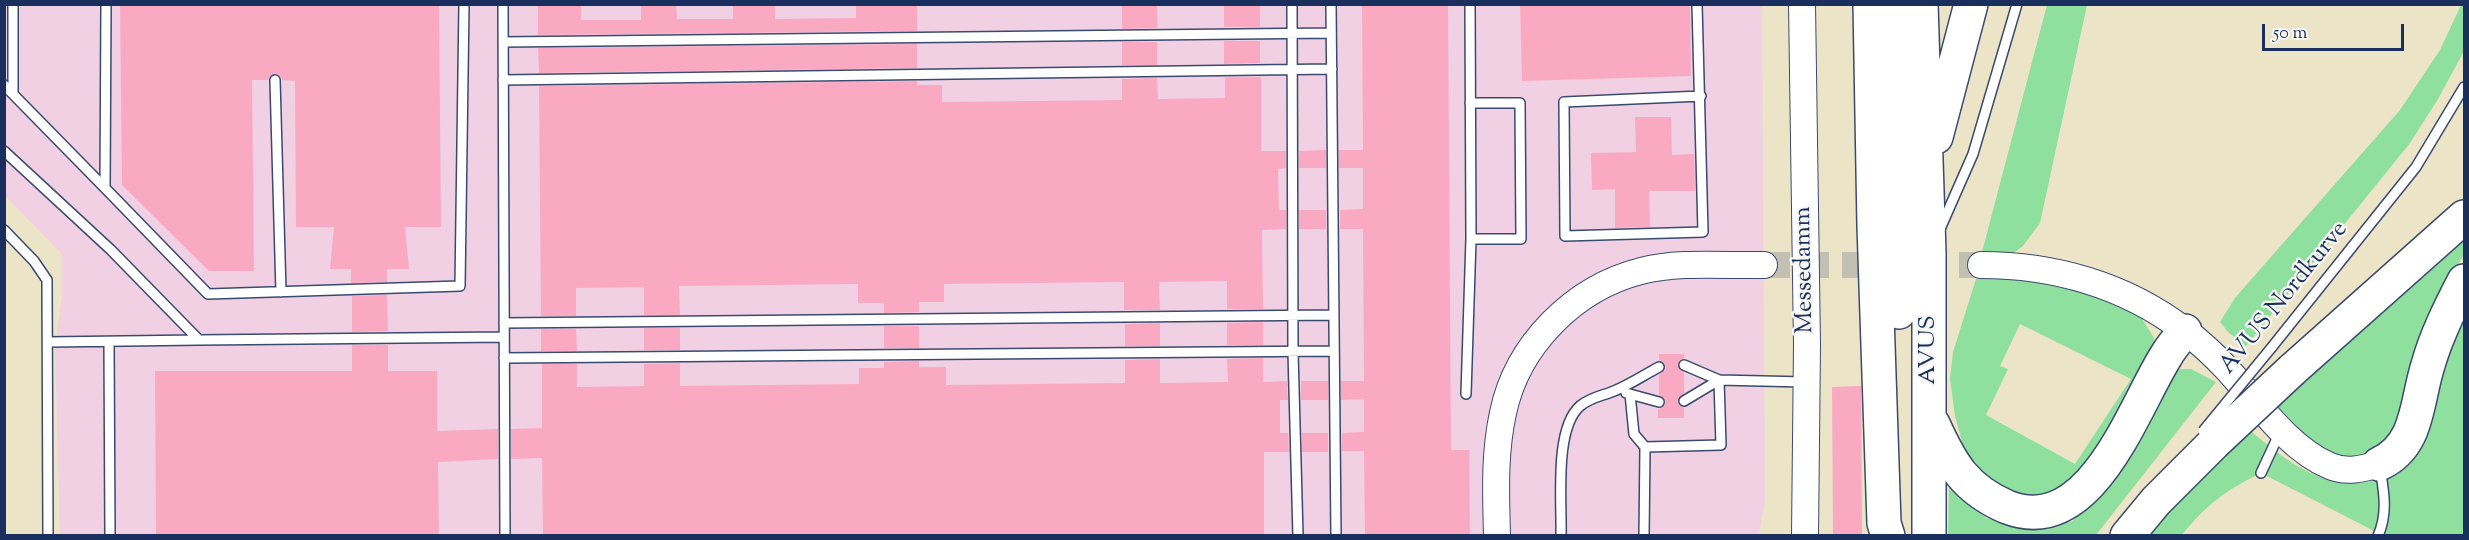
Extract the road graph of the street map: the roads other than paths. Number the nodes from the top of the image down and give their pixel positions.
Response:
1 (13, 4) edge
2 (106, 4) edge
3 (464, 4) edge
4 (503, 4) edge
5 (1292, 4) edge
6 (1331, 4) edge
7 (1470, 4) edge
8 (1697, 4) edge
9 (1802, 4) edge
10 (1869, 4) edge
11 (1895, 4) edge
12 (1922, 4) edge
13 (1971, 4) edge
14 (2017, 4) edge
15 (1331, 33) junction
16 (1292, 34) junction
17 (503, 42) junction
18 (1332, 69) junction
19 (1292, 70) junction
20 (275, 80) dead end
21 (503, 80) junction
22 (4, 85) edge
23 (2464, 87) edge
24 (13, 94) junction
25 (1701, 96) junction
26 (1470, 103) junction
27 (4, 151) edge
28 (1927, 164) junction
29 (105, 188) junction
30 (2464, 217) edge
31 (4, 230) edge
32 (1471, 239) junction
33 (1929, 253) junction
34 (1764, 265) tunnel mouth
35 (1981, 265) tunnel mouth
36 (2464, 280) edge
37 (281, 292) junction
38 (1293, 314) junction
39 (1333, 315) junction
40 (504, 323) junction
41 (2185, 331) junction
42 (504, 337) junction
43 (199, 340) junction
44 (49, 342) junction
45 (109, 342) junction
46 (1333, 351) junction
47 (1293, 352) junction
48 (504, 358) junction
49 (2282, 358) junction
50 (1684, 365) dead end
51 (1659, 367) dead end
52 (1719, 380) junction
53 (1807, 382) junction
54 (1615, 391) junction
55 (1466, 394) dead end
56 (1630, 394) junction
57 (1684, 401) dead end
58 (1659, 402) dead end
59 (1930, 417) junction
60 (2275, 423) junction
61 (1645, 447) junction
62 (2179, 463) dead end
63 (2379, 464) junction
64 (2261, 473) dead end
65 (2128, 534) edge
66 (1647, 535) edge
67 (48, 536) edge
68 (110, 536) edge
69 (505, 536) edge
70 (1298, 536) edge
71 (1336, 536) edge
72 (1497, 536) edge
73 (1562, 536) edge
74 (1805, 536) edge
75 (1888, 536) edge
76 (1900, 536) edge
77 (1929, 536) edge
78 (2378, 536) edge

1 - 24 lane
2 - 29 lane
3 - 37 lane
4 - 17 lane
5 - 16 lane
6 - 15 lane
7 - 26 lane
8 - 25 lane
9 - 53 main road, Messedamm
10 - 75 highway
11 - 76 highway
12 - 28 highway, AVUS
13 - 28 highway
14 - 33 lane
15 - 16 lane
15 - 18 lane
16 - 17 lane
16 - 19 lane
17 - 21 lane
18 - 19 lane
18 - 39 lane
19 - 21 lane
19 - 38 lane
20 - 37 lane
21 - 40 lane
22 - 24 lane
23 - 49 lane, AVUS Nordkurve
24 - 29 lane
25 - 25 lane
26 - 32 lane
26 - 32 lane
27 - 43 lane
28 - 33 highway, AVUS
29 - 37 lane
30 - 49 highway
31 - 44 lane
32 - 55 lane
33 - 59 highway, AVUS
34 - 72 main road
35 - 41 main road
36 - 63 highway
38 - 39 lane
38 - 40 lane
38 - 47 lane
39 - 46 lane
40 - 42 lane
41 - 59 highway
41 - 60 main road
42 - 43 lane
42 - 48 lane
43 - 45 lane
44 - 45 lane
44 - 67 lane
45 - 68 lane
46 - 47 lane
46 - 71 lane
47 - 48 lane
47 - 70 lane
48 - 69 lane
49 - 65 highway, bridge
50 - 52 lane
51 - 54 lane
52 - 53 lane
52 - 57 lane
52 - 61 lane
53 - 74 main road, Messedamm
54 - 56 lane
54 - 73 lane
56 - 58 lane
56 - 61 lane
59 - 77 highway, AVUS
60 - 63 main road
60 - 64 lane
61 - 66 lane
62 - 65 lane
63 - 78 lane

